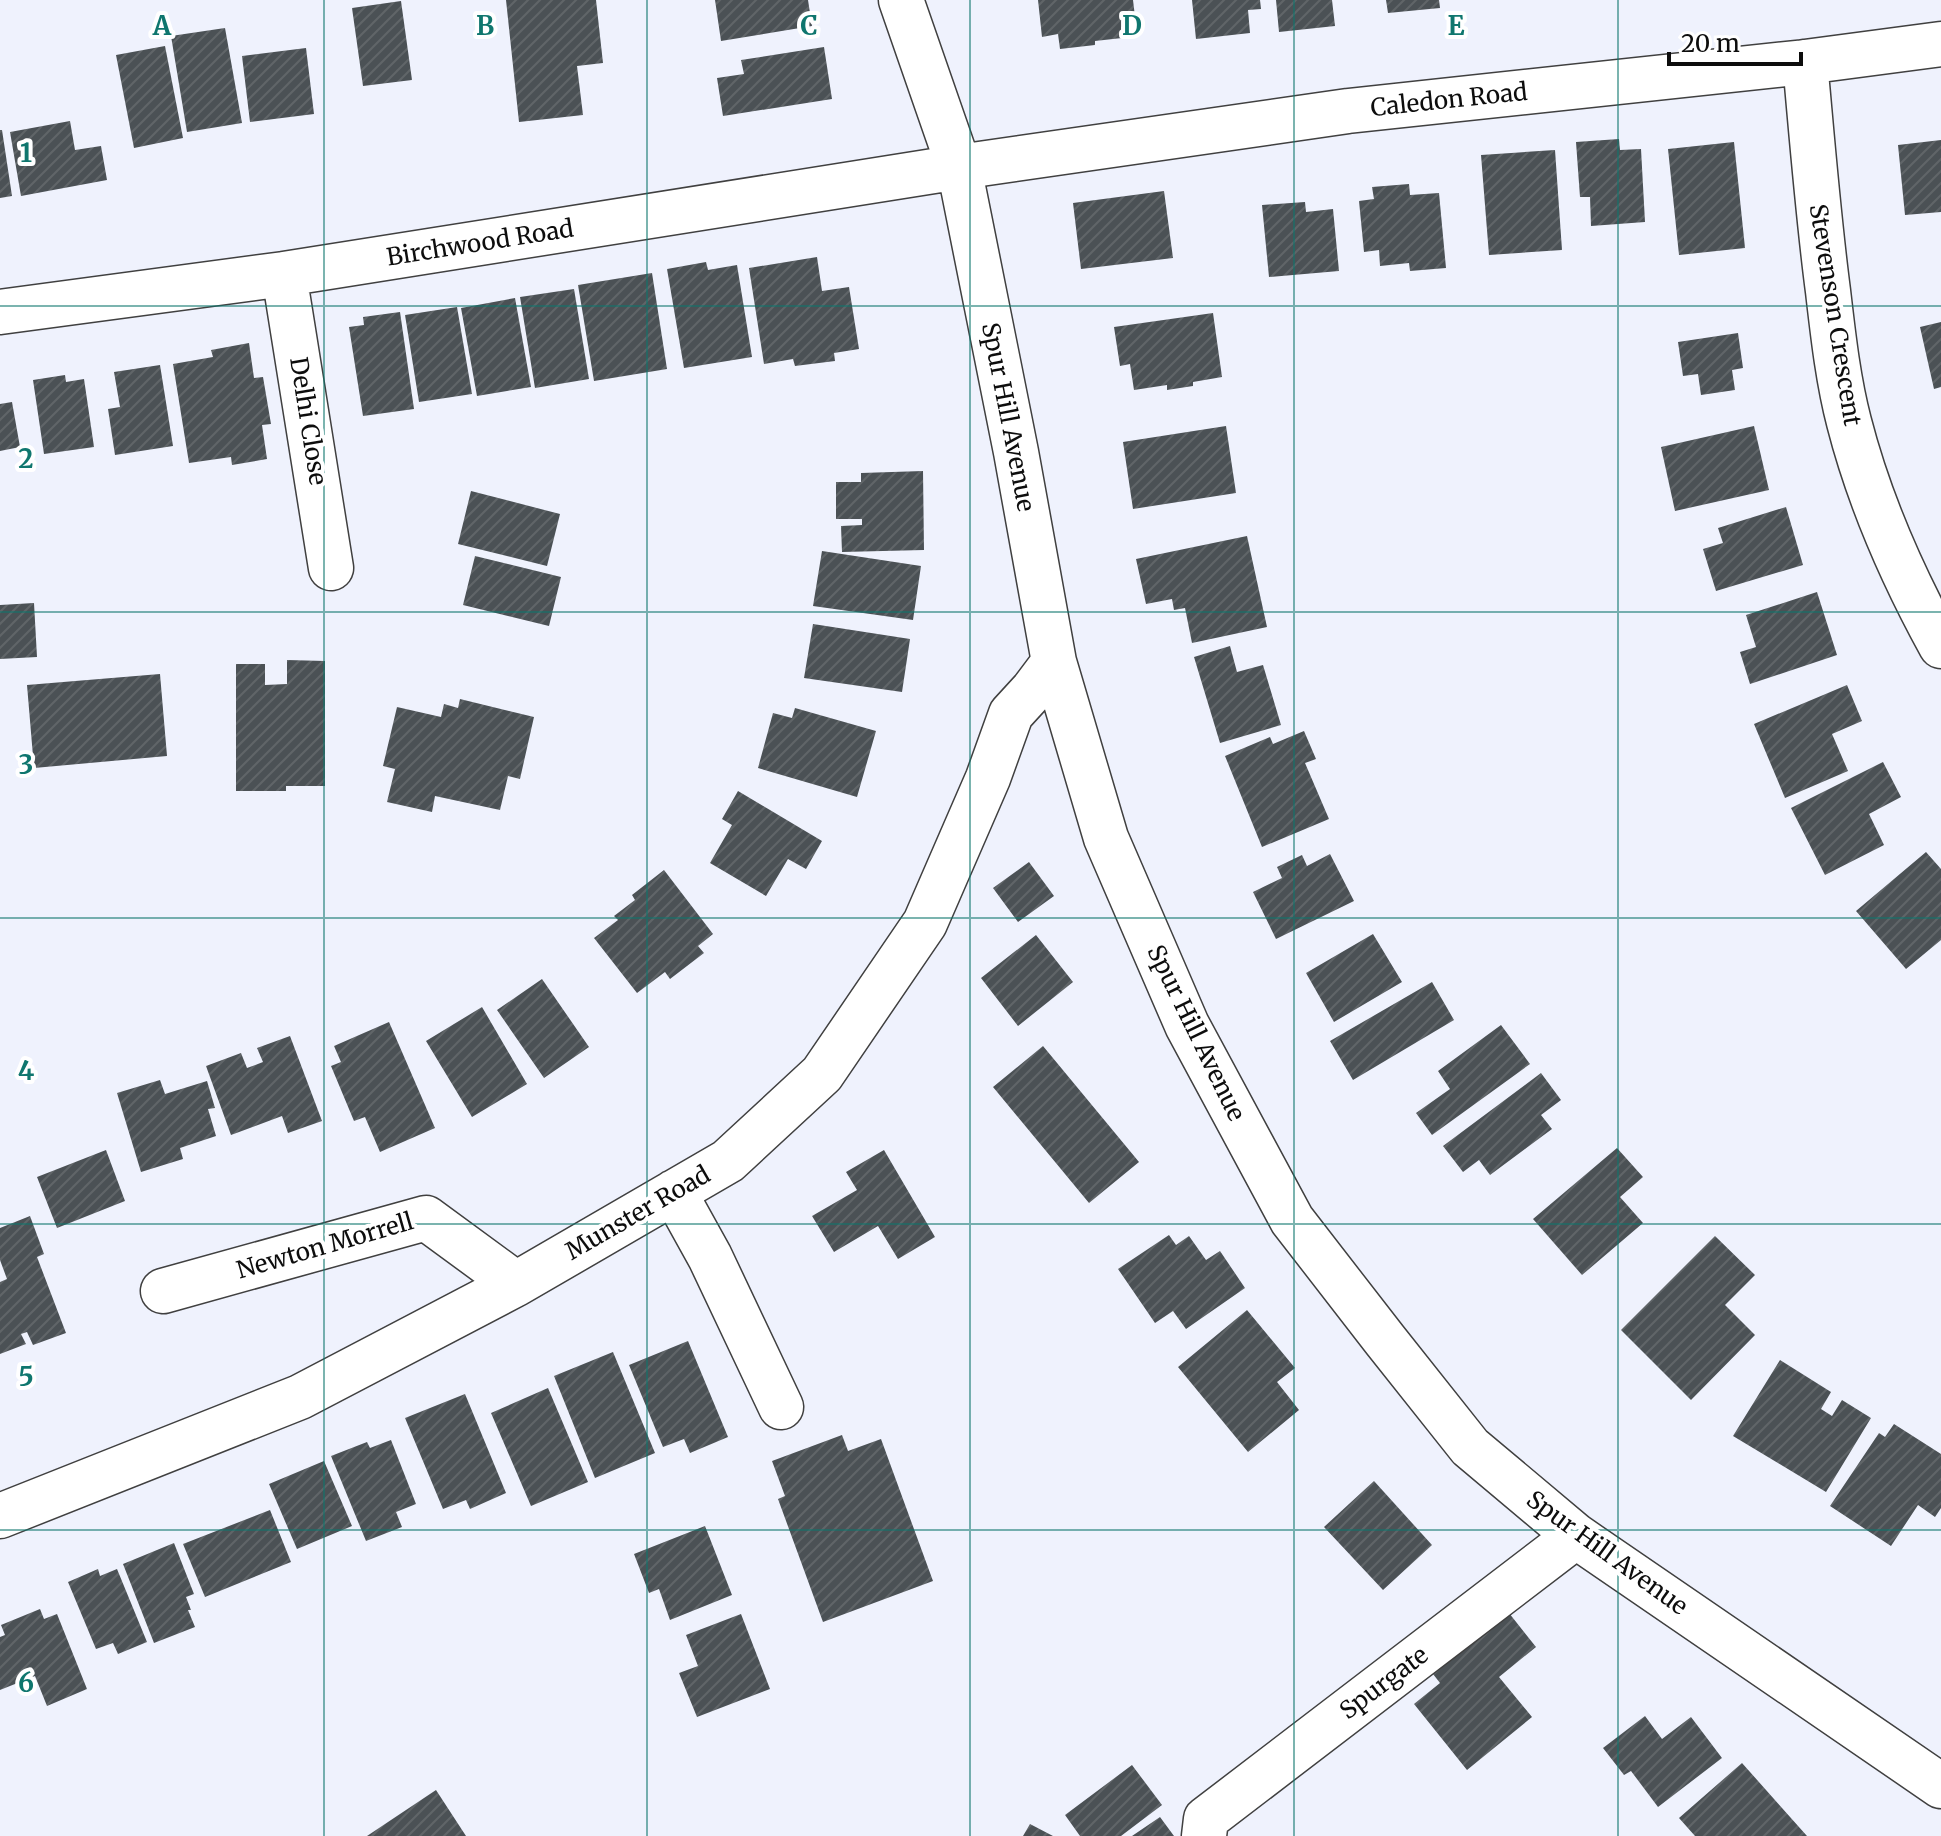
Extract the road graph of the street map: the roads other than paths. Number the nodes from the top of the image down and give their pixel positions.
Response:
1 (901, 0) edge
2 (1941, 44) edge
3 (1805, 62) junction
4 (959, 167) junction
5 (284, 274) junction
6 (0, 312) edge
7 (331, 568) dead end
8 (1941, 646) edge
9 (1054, 662) junction
10 (674, 1192) junction
11 (516, 1284) junction
12 (163, 1291) dead end
13 (781, 1407) dead end
14 (0, 1516) edge
15 (1576, 1536) junction
16 (1941, 1786) edge
17 (1204, 1836) edge

1 - 4 street, Spur Hill Avenue
2 - 3 street, Caledon Road
3 - 4 street, Caledon Road
3 - 8 street, Stevenson Crescent
4 - 5 street, Birchwood Road
4 - 9 street, Spur Hill Avenue
5 - 6 street, Birchwood Road
5 - 7 street, Delhi Close
9 - 10 street, Munster Road
9 - 15 street, Spur Hill Avenue
10 - 11 street, Munster Road
10 - 13 street
11 - 12 street, Newton Morrell
11 - 14 street, Munster Road
15 - 16 street, Spur Hill Avenue
15 - 17 street, Spurgate

